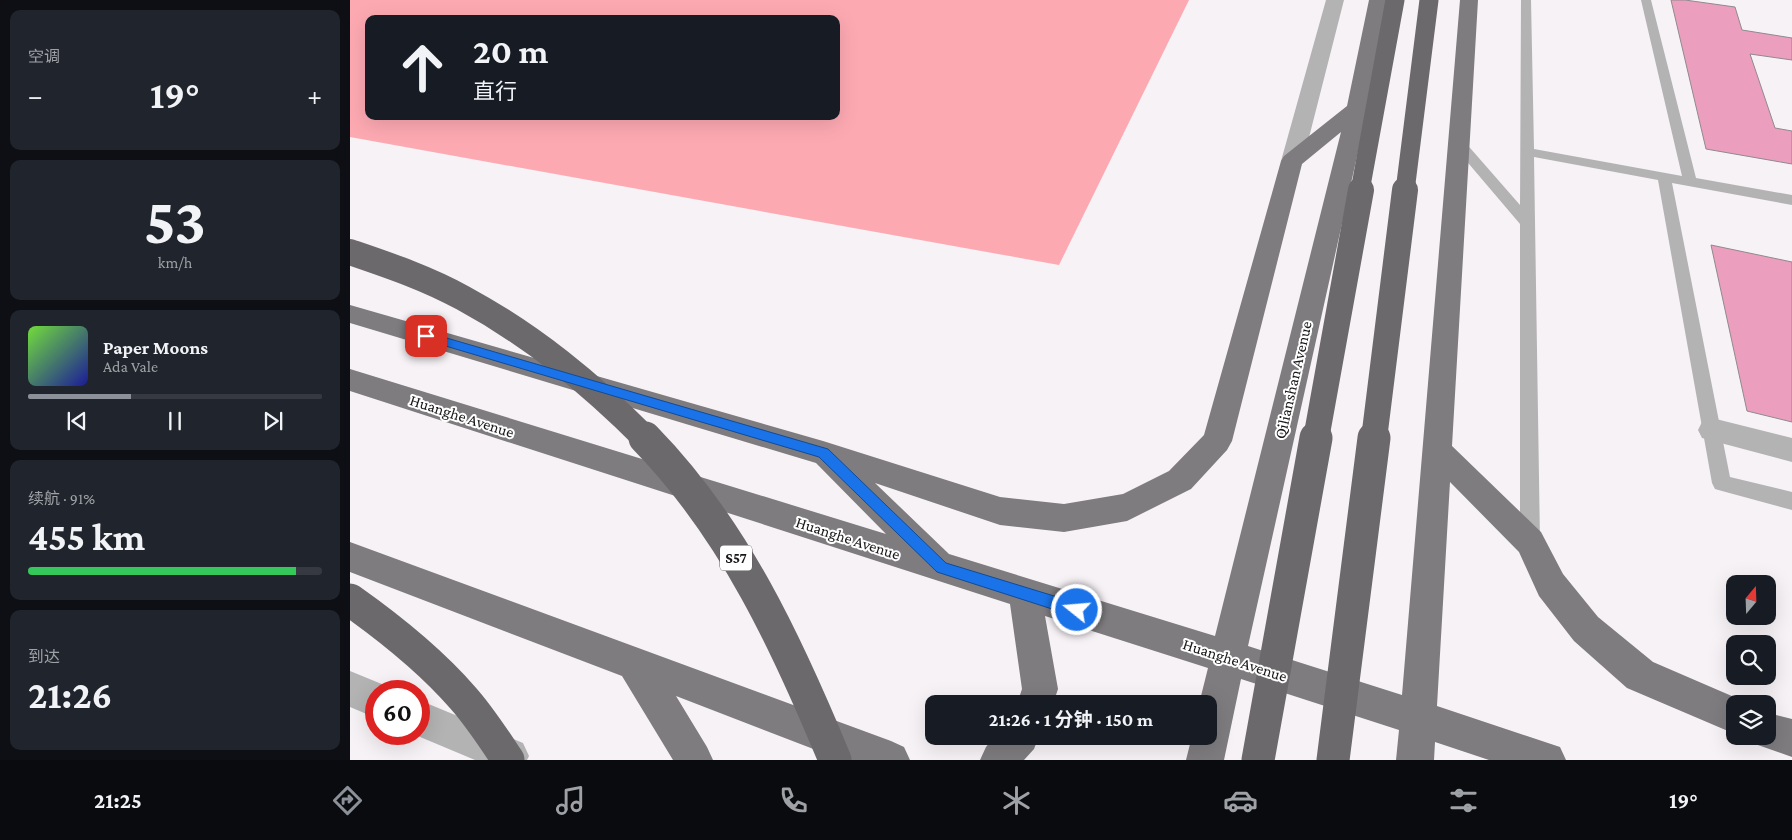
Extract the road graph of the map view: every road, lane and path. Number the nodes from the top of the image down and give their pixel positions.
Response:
1 (1335, 0) edge
2 (1378, 0) edge
3 (1396, 0) edge
4 (1429, 0) edge
5 (1469, 0) edge
6 (1526, 0) edge
7 (1646, 0) edge
8 (1358, 107) junction
9 (1459, 144) junction
10 (1527, 152) junction
11 (1292, 161) junction
12 (1664, 176) junction
13 (1690, 182) junction
14 (1792, 200) edge
15 (1528, 223) junction
16 (350, 252) edge
17 (350, 314) edge
18 (350, 380) edge
19 (1712, 430) junction
20 (1437, 450) junction
21 (1792, 450) edge
22 (823, 453) junction
23 (1792, 501) edge
24 (1530, 542) junction
25 (350, 557) edge
26 (942, 568) junction
27 (1024, 594) junction
28 (350, 600) edge
29 (1227, 657) junction
30 (634, 663) junction
31 (350, 689) edge
32 (365, 695) edge
33 (1038, 695) edge
34 (1726, 712) edge
35 (1418, 719) junction
36 (430, 723) edge
37 (1776, 733) edge
38 (1792, 738) edge
39 (1013, 745) edge
40 (508, 760) edge
41 (519, 760) edge
42 (694, 760) edge
43 (835, 760) edge
44 (891, 760) edge
45 (999, 760) edge
46 (1205, 760) edge
47 (1258, 760) edge
48 (1333, 760) edge
49 (1415, 760) edge
50 (1547, 760) edge

1 - 11 street
2 - 8 main road, Qilianshan Avenue
3 - 47 highway, bridge
4 - 48 highway, bridge
5 - 9 main road
6 - 10 lane
7 - 13 lane
8 - 11 main road
8 - 29 main road, Qilianshan Avenue
9 - 15 lane
9 - 20 main road
10 - 12 lane
10 - 15 lane
11 - 22 main road
12 - 13 lane
12 - 19 lane
13 - 14 lane
15 - 24 lane
16 - 43 highway, S57, bridge
17 - 22 main road
18 - 26 main road, Huanghe Avenue
19 - 21 street
19 - 23 lane
20 - 24 main road
20 - 35 main road
22 - 26 main road
24 - 34 main road
25 - 30 main road
26 - 27 main road, Huanghe Avenue
27 - 29 main road, Huanghe Avenue
27 - 33 main road
28 - 40 highway, bridge
29 - 35 main road, Huanghe Avenue
29 - 46 main road, Qilianshan Avenue
30 - 42 main road
30 - 44 main road
31 - 32 street
35 - 49 main road
35 - 50 main road, Huanghe Avenue
36 - 41 street
37 - 38 main road
39 - 45 main road

